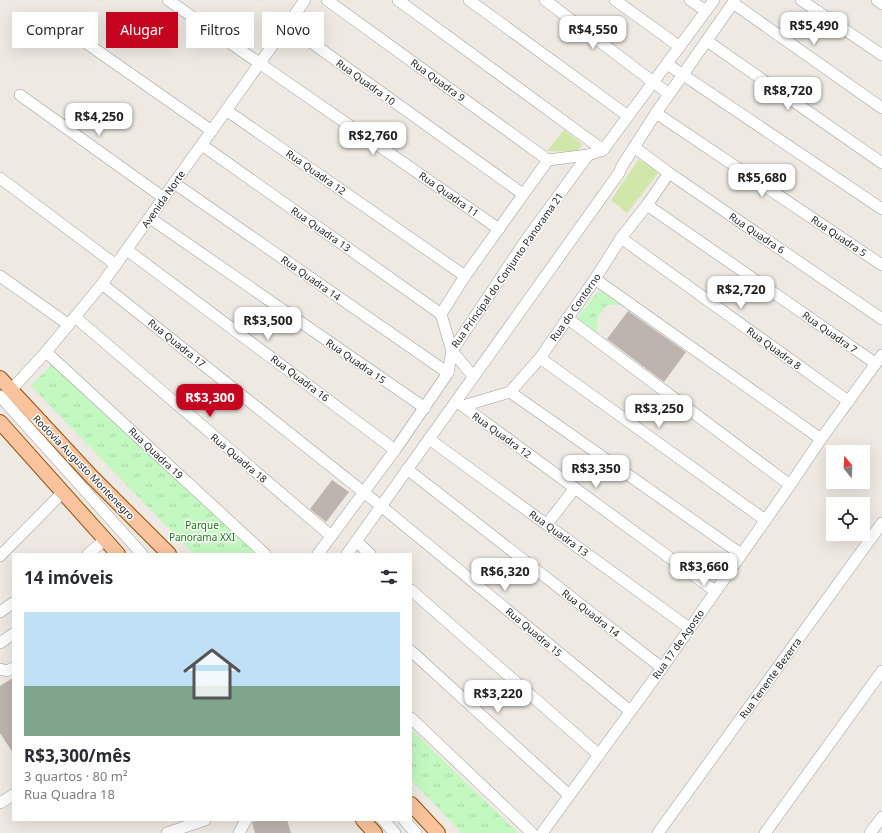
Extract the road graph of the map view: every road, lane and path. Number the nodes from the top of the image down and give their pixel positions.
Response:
1 (168, 0) edge
2 (305, 0) edge
3 (327, 0) edge
4 (398, 0) edge
5 (469, 0) edge
6 (545, 0) edge
7 (615, 0) edge
8 (690, 0) edge
9 (714, 0) edge
10 (801, 0) edge
11 (877, 0) edge
12 (734, 1) edge
13 (882, 4) edge
14 (706, 11) junction
15 (296, 12) edge
16 (706, 41) junction
17 (680, 47) junction
18 (93, 48) edge
19 (271, 48) edge
20 (319, 48) edge
21 (882, 55) edge
22 (260, 63) junction
23 (667, 64) junction
24 (683, 75) junction
25 (654, 82) junction
26 (20, 94) dead end
27 (669, 94) junction
28 (882, 108) edge
29 (226, 110) junction
30 (656, 112) junction
31 (628, 116) junction
32 (212, 131) junction
33 (202, 145) junction
34 (634, 147) junction
35 (603, 150) junction
36 (588, 155) junction
37 (548, 160) junction
38 (882, 163) edge
39 (669, 173) junction
40 (0, 178) edge
41 (174, 183) junction
42 (523, 194) junction
43 (164, 198) junction
44 (647, 205) junction
45 (882, 209) edge
46 (150, 218) junction
47 (499, 229) junction
48 (621, 238) junction
49 (127, 250) junction
50 (116, 265) junction
51 (882, 265) edge
52 (0, 276) edge
53 (465, 276) junction
54 (595, 279) junction
55 (102, 284) junction
56 (441, 314) junction
57 (567, 318) junction
58 (882, 319) edge
59 (72, 321) junction
60 (452, 351) junction
61 (46, 352) junction
62 (540, 358) junction
63 (879, 359) edge
64 (448, 373) junction
65 (474, 376) junction
66 (0, 378) edge
67 (510, 392) junction
68 (6, 393) edge
69 (848, 401) junction
70 (460, 403) junction
71 (425, 408) junction
72 (0, 422) edge
73 (821, 438) junction
74 (429, 439) junction
75 (395, 450) junction
76 (407, 469) junction
77 (790, 485) junction
78 (575, 488) junction
79 (63, 492) junction
80 (364, 492) junction
81 (381, 506) junction
82 (765, 520) junction
83 (882, 523) edge
84 (547, 524) junction
85 (331, 536) junction
86 (106, 539) junction
87 (356, 541) junction
88 (89, 553) edge
89 (117, 553) edge
90 (141, 553) edge
91 (168, 553) edge
92 (264, 553) edge
93 (319, 553) edge
94 (348, 553) edge
95 (369, 553) edge
96 (741, 554) junction
97 (0, 556) edge
98 (412, 591) edge
99 (715, 591) junction
100 (12, 604) edge
101 (0, 612) edge
102 (689, 628) junction
103 (12, 635) edge
104 (0, 643) edge
105 (412, 652) edge
106 (12, 668) edge
107 (662, 668) junction
108 (0, 669) edge
109 (882, 671) edge
110 (630, 711) junction
111 (412, 719) edge
112 (598, 755) junction
113 (569, 795) junction
114 (412, 805) edge
115 (882, 817) edge
116 (202, 821) edge
117 (245, 821) edge
118 (364, 821) edge
119 (384, 821) edge
120 (405, 821) edge
121 (167, 833) edge
122 (239, 833) edge
123 (375, 833) edge
124 (395, 833) edge
125 (416, 833) edge
126 (438, 833) edge
127 (532, 833) edge
128 (542, 833) edge
129 (658, 833) edge
130 (765, 833) edge
131 (870, 833) edge

1 - 22 street, Rua Quadra 11
2 - 15 street, Avenida Norte
3 - 37 street, Rua Quadra 9
4 - 35 street
5 - 31 street
6 - 25 street
7 - 17 street
8 - 14 street
9 - 14 street
10 - 21 street
11 - 13 street
12 - 16 street
12 - 28 street
14 - 17 street
16 - 24 street
16 - 38 street
17 - 23 street
18 - 32 street
19 - 22 street, Avenida Norte
20 - 42 street, Rua Quadra 10
22 - 29 street, Avenida Norte
22 - 47 street, Rua Quadra 11
23 - 24 street
23 - 25 street
24 - 27 street
24 - 45 street
25 - 27 street
25 - 31 street
26 - 43 street
27 - 30 street
29 - 32 street, Avenida Norte
29 - 53 street, Rua Quadra 12
30 - 34 street
30 - 51 street, Rua Quadra 5
31 - 35 street
32 - 33 street, Avenida Norte
33 - 41 street, Avenida Norte
33 - 56 street, Rua Quadra 13
34 - 39 street, Rua Quadra 6
34 - 65 street
35 - 36 street
36 - 37 street
36 - 60 street, Rua Principal do Conjunto Panorama 21
37 - 42 street
39 - 44 street, Rua do Contorno
39 - 58 street, Rua Quadra 6
40 - 50 street
41 - 43 street, Avenida Norte
41 - 64 street, Rua Quadra 14
42 - 47 street
43 - 46 street, Avenida Norte
44 - 48 street, Rua do Contorno
44 - 63 street, Rua Quadra 7
46 - 49 street, Avenida Norte
46 - 71 street, Rua Quadra 15
47 - 53 street
48 - 54 street, Rua do Contorno
48 - 69 street, Rua Quadra 8
49 - 50 street, Avenida Norte
49 - 75 street, Rua Quadra 16
50 - 55 street, Avenida Norte
52 - 59 street, Rua Quadra 18
53 - 56 street
54 - 57 street, Rua do Contorno
54 - 73 street
55 - 59 street, Avenida Norte
55 - 80 street, Rua Quadra 17
56 - 60 street
57 - 62 street, Rua do Contorno
57 - 77 street
59 - 61 street, Avenida Norte
59 - 85 street, Rua Quadra 18
60 - 64 street, Rua Principal do Conjunto Panorama 21
60 - 65 street
61 - 68 street, Avenida Norte
61 - 92 street, Rua Quadra 19
62 - 67 street, Rua do Contorno
62 - 82 street
63 - 69 street, Rua 17 de Agosto
64 - 71 street, Rua Principal do Conjunto Panorama 21
65 - 70 street
66 - 68 main road, Rodovia Augusto Montenegro
67 - 70 street
67 - 96 street
68 - 90 street
68 - 91 main road, Rodovia Augusto Montenegro
69 - 73 street, Rua 17 de Agosto
70 - 74 street
70 - 78 street, Rua Quadra 12
71 - 75 street, Rua Principal do Conjunto Panorama 21
72 - 79 main road
73 - 77 street, Rua 17 de Agosto
74 - 76 street
74 - 84 street, Rua Quadra 13
75 - 80 street, Rua Principal do Conjunto Panorama 21
76 - 81 street
76 - 107 street, Rua Quadra 14
77 - 82 street, Rua 17 de Agosto
78 - 84 street
78 - 99 street, Rua Quadra 12
79 - 86 main road
79 - 97 street
80 - 81 street, Rua Quadra 15
80 - 85 street, Rua Principal do Conjunto Panorama 21
81 - 87 street
81 - 110 street, Rua Quadra 15
82 - 96 street, Rua 17 de Agosto
83 - 129 street, Rua Tenente Bezerra
84 - 102 street, Rua Quadra 13
85 - 93 street, Rua Principal do Conjunto Panorama 21
86 - 88 street
86 - 89 main road
87 - 94 street
87 - 95 street
96 - 99 street, Rua 17 de Agosto
98 - 112 street
99 - 102 street, Rua 17 de Agosto
100 - 101 street
102 - 107 street, Rua 17 de Agosto
103 - 104 street
105 - 113 street
106 - 108 street
107 - 110 street, Rua 17 de Agosto
109 - 130 street
110 - 112 street, Rua 17 de Agosto
111 - 127 street
112 - 113 street, Rua 17 de Agosto
113 - 128 street, Rua 17 de Agosto
114 - 126 main road
115 - 131 street
116 - 121 street
117 - 122 street
118 - 123 main road
119 - 124 street
120 - 125 street

